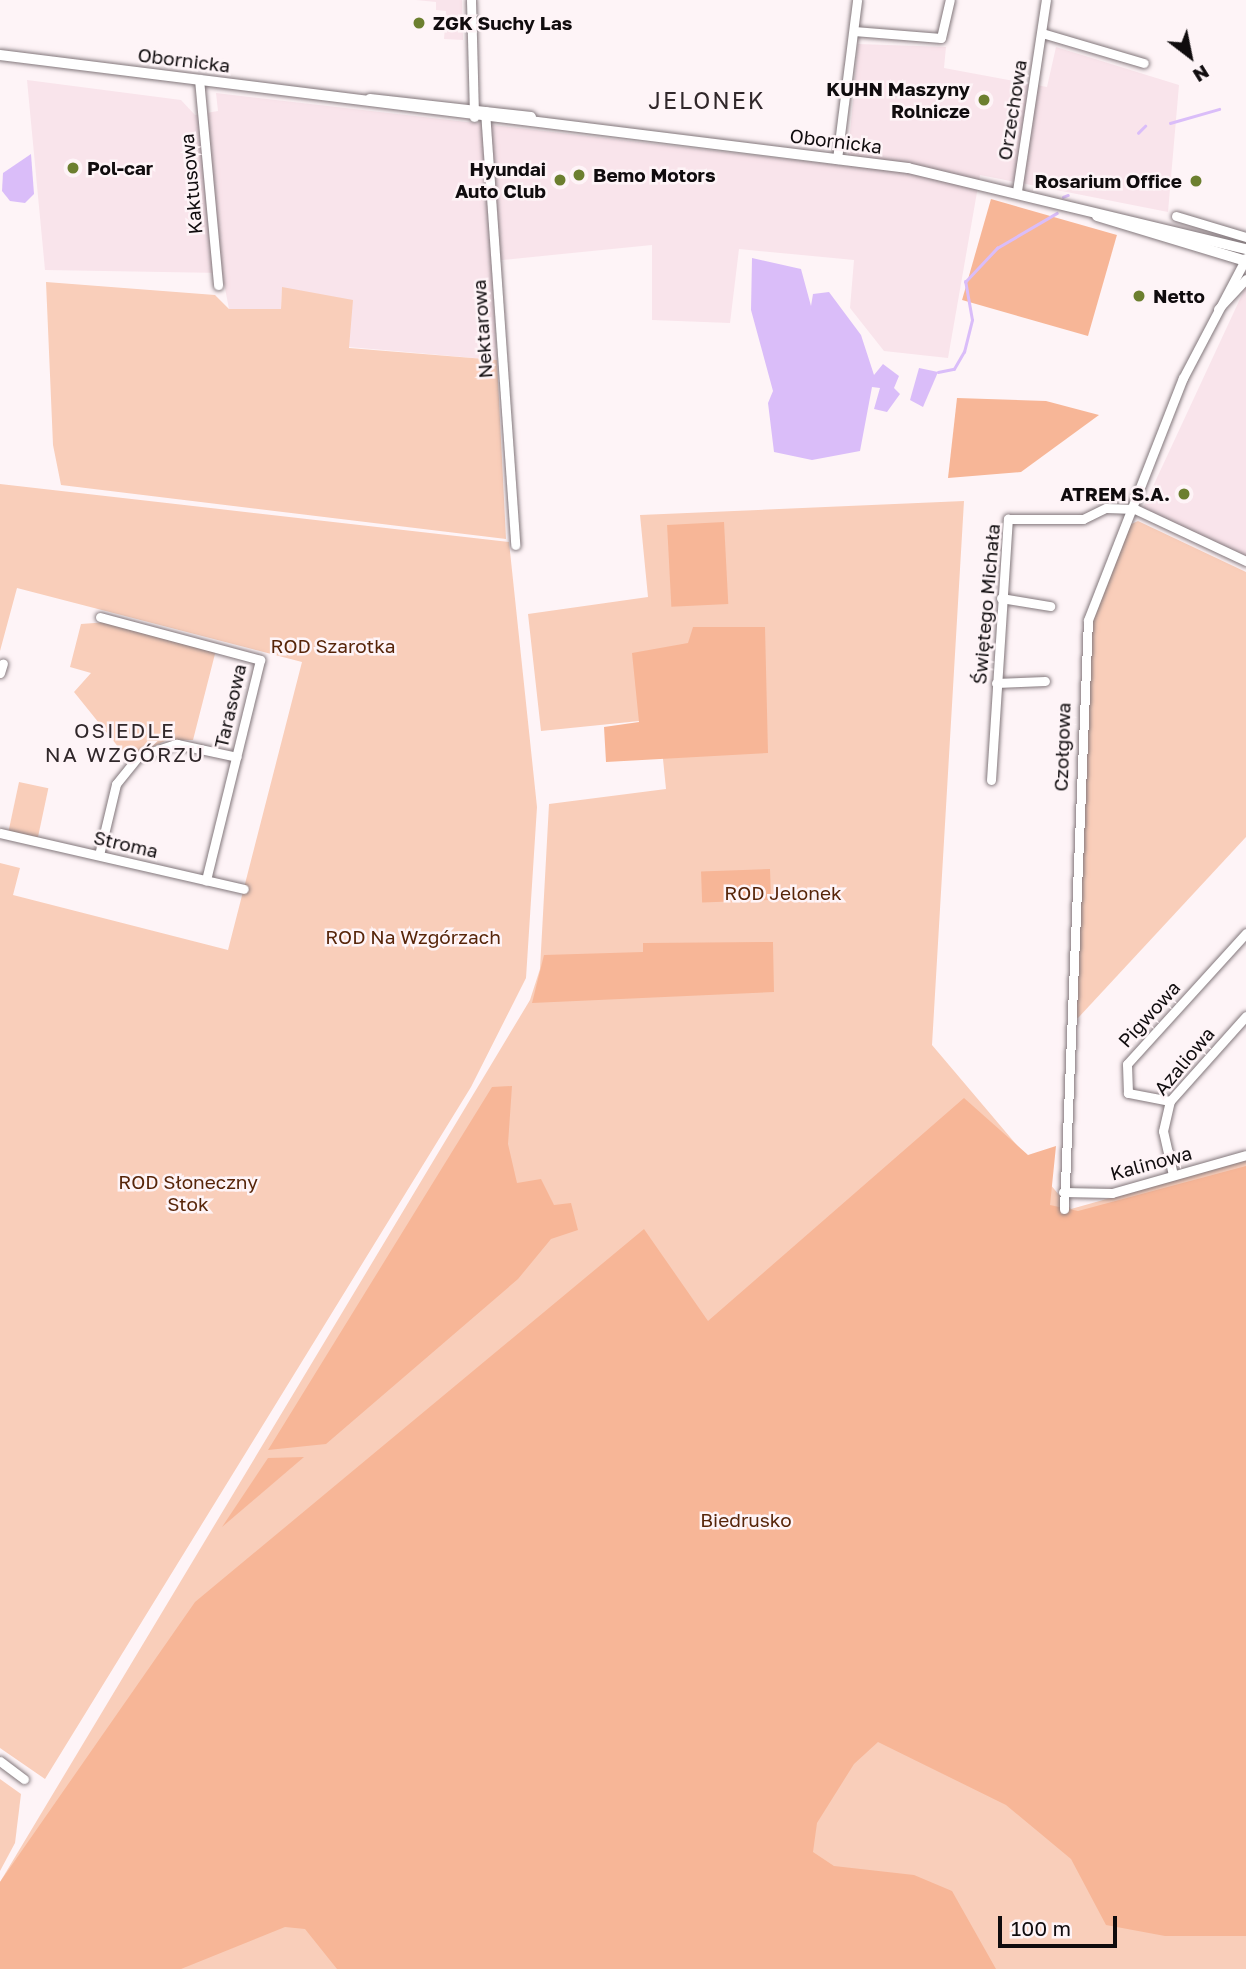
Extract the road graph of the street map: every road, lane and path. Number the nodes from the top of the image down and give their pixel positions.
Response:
1 (471, 0) edge
2 (857, 0) edge
3 (950, 0) edge
4 (1046, 0) edge
5 (854, 30) junction
6 (1042, 33) junction
7 (0, 54) edge
8 (1144, 63) dead end
9 (199, 79) junction
10 (479, 114) junction
11 (837, 159) junction
12 (1017, 191) junction
13 (1068, 205) junction
14 (1176, 216) dead end
15 (1246, 237) edge
16 (1218, 252) junction
17 (1244, 255) edge
18 (1233, 276) junction
19 (1246, 279) edge
20 (218, 285) dead end
21 (1214, 313) junction
22 (1135, 509) junction
23 (515, 545) dead end
24 (1246, 561) edge
25 (1001, 598) junction
26 (1050, 606) dead end
27 (100, 617) dead end
28 (1045, 681) dead end
29 (996, 683) junction
30 (237, 757) junction
31 (991, 780) dead end
32 (0, 832) edge
33 (99, 855) junction
34 (206, 880) junction
35 (244, 889) dead end
36 (1246, 933) edge
37 (1244, 1021) edge
38 (1170, 1101) junction
39 (1246, 1155) edge
40 (1173, 1175) junction
41 (1063, 1192) junction
42 (1064, 1209) dead end
43 (0, 1760) edge
44 (24, 1779) dead end

1 - 10 street, Nektarowa
2 - 5 street
3 - 5 street
4 - 6 street, Orzechowa
5 - 11 street
6 - 8 street
6 - 12 street, Orzechowa
7 - 9 main road, Obornicka
9 - 10 main road, Obornicka
9 - 20 street, Kaktusowa
10 - 11 main road, Obornicka
10 - 23 street, Nektarowa
11 - 12 main road, Obornicka
12 - 13 main road, Obornicka
13 - 16 main road, Obornicka
13 - 17 main road, Obornicka
14 - 15 street
16 - 17 main road, Obornicka
16 - 18 street
17 - 18 street, Czołgowa
18 - 21 street, Czołgowa
19 - 21 street, Czołgowa
21 - 22 street, Czołgowa
22 - 24 street
22 - 25 street, Świętego Michała
22 - 41 street, Czołgowa
25 - 26 street
25 - 29 street, Świętego Michała
27 - 30 street, Tarasowa
28 - 29 street
29 - 31 street, Świętego Michała
30 - 33 street
30 - 34 street, Tarasowa
32 - 33 street, Stroma
33 - 34 street, Stroma
34 - 35 street, Stroma
36 - 38 street, Pigwowa
37 - 38 street, Azaliowa
38 - 40 street, Azaliowa
39 - 40 street, Kalinowa
40 - 41 street, Kalinowa
41 - 42 street, Czołgowa
43 - 44 street

